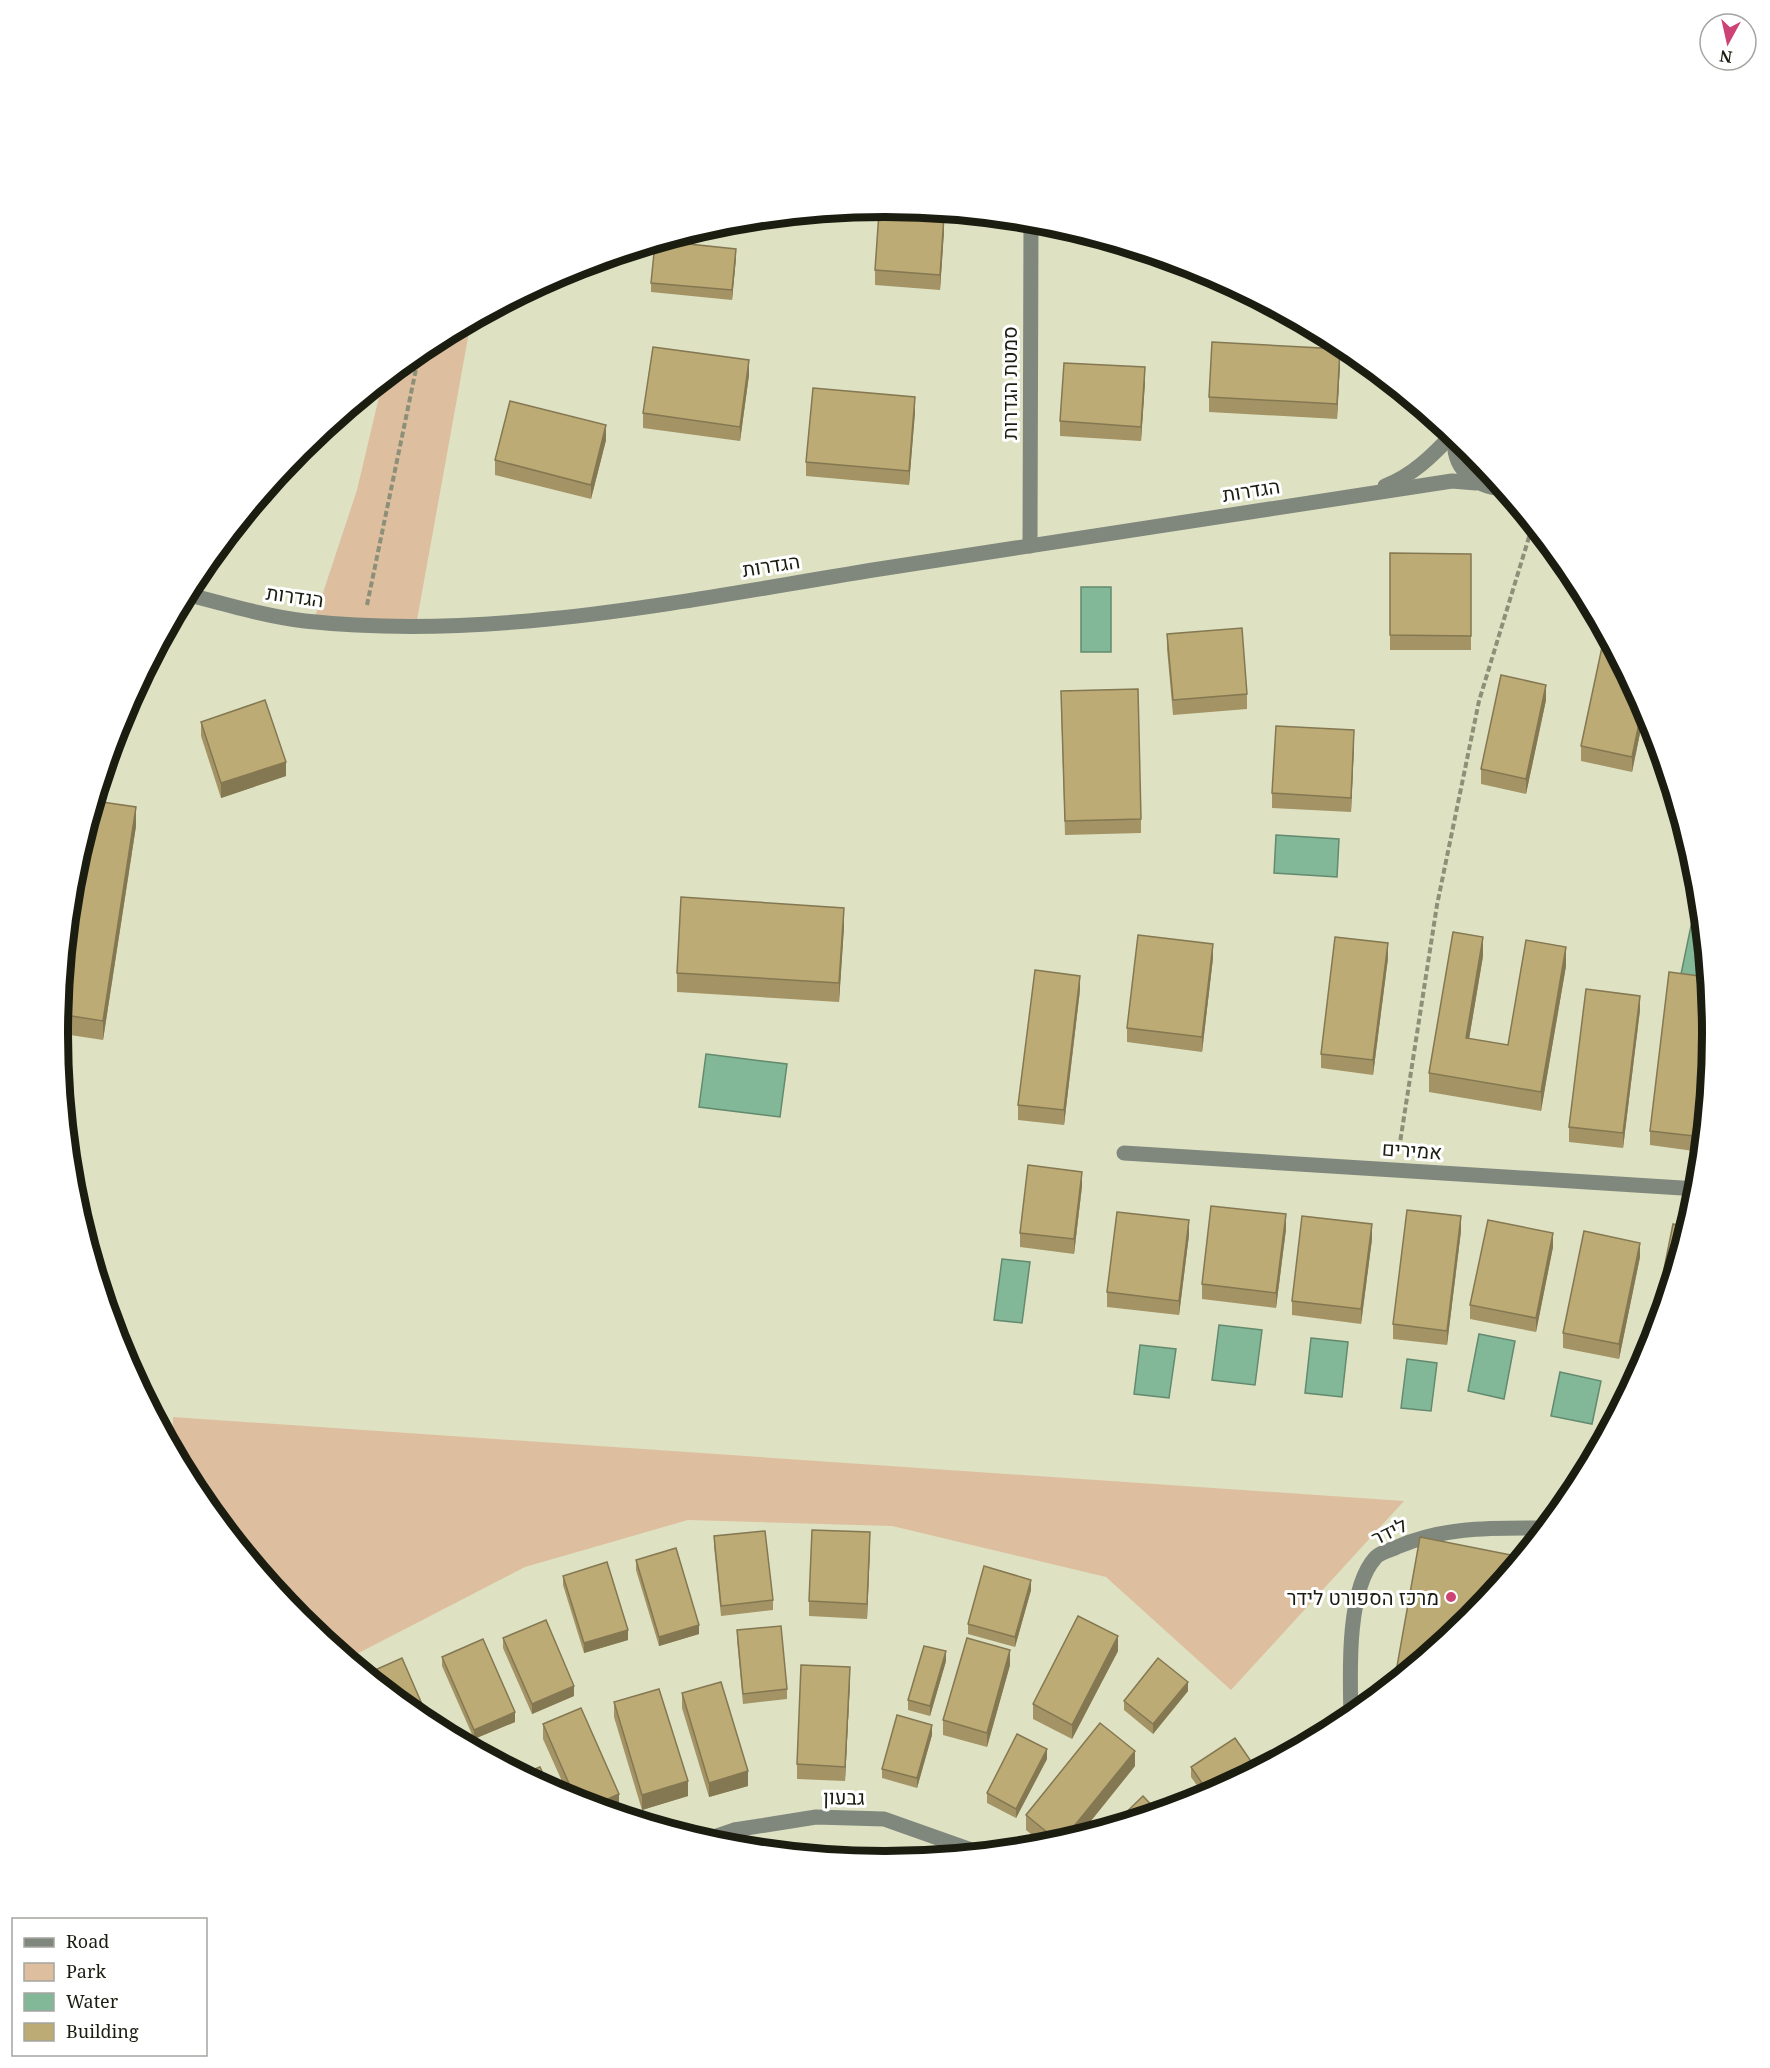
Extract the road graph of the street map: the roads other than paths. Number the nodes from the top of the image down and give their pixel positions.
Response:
1 (1031, 230) edge
2 (1447, 441) edge
3 (1456, 449) edge
4 (1476, 483) junction
5 (1494, 488) edge
6 (1362, 494) junction
7 (1030, 546) junction
8 (195, 596) edge
9 (1124, 1153) dead end
10 (1688, 1188) edge
11 (1537, 1528) edge
12 (1351, 1706) edge
13 (720, 1835) edge
14 (965, 1848) edge

1 - 7 street, סמטת הגדרות
2 - 6 street, הגדרות
3 - 4 street
4 - 5 street, הגדרות
4 - 6 street, הגדרות
6 - 7 street, הגדרות
7 - 8 street, הגדרות
9 - 10 street, אמירים
11 - 12 street, לידר
13 - 14 street, גבעון

